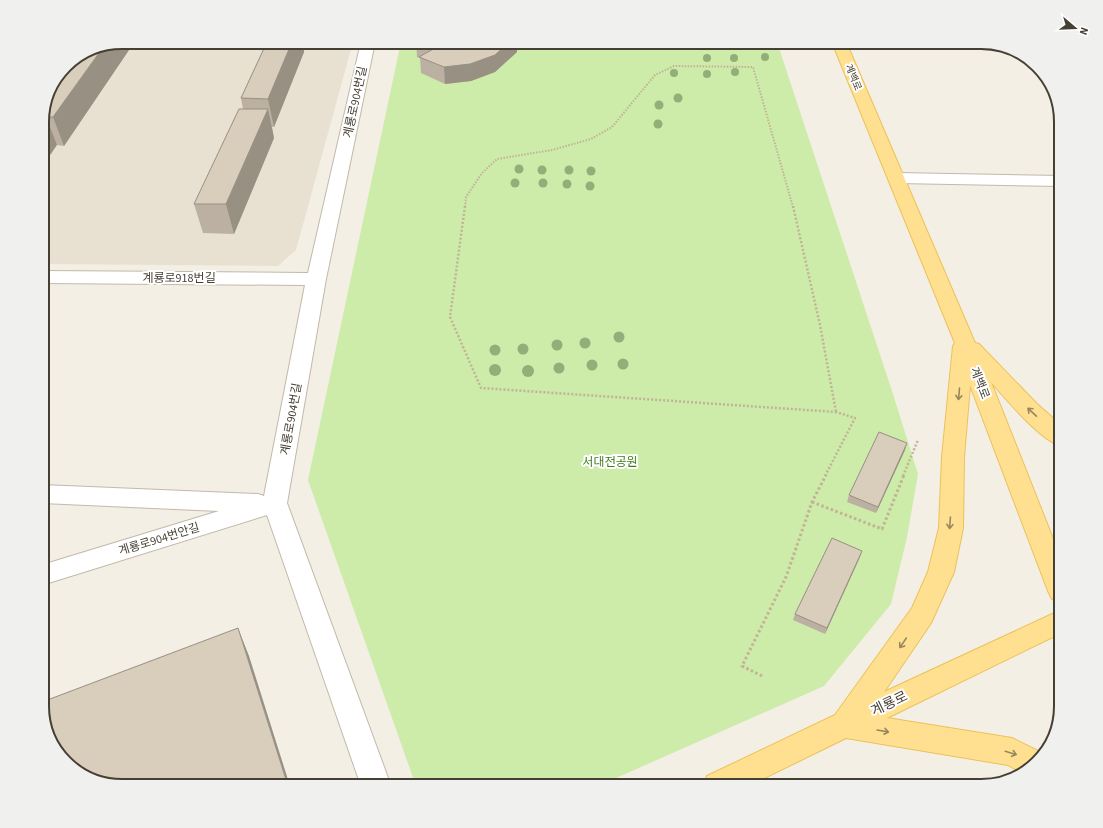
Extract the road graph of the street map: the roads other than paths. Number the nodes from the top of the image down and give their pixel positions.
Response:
1 (366, 49) edge
2 (842, 49) edge
3 (897, 178) junction
4 (1054, 181) edge
5 (49, 277) edge
6 (316, 279) junction
7 (964, 341) junction
8 (1054, 432) edge
9 (49, 494) edge
10 (275, 503) junction
11 (1054, 572) edge
12 (49, 573) edge
13 (1054, 624) edge
14 (845, 725) junction
15 (1029, 761) edge
16 (374, 779) edge
17 (732, 779) edge

1 - 6 street, 계룡로904번길
2 - 3 main road, 계백로
3 - 4 street
3 - 7 main road, 계백로
5 - 6 street, 계룡로918번길
6 - 10 street, 계룡로904번길
8 -> 7 main road
7 - 11 main road, 계백로
7 -> 14 main road
9 - 10 street
10 - 12 street, 계룡로904번안길
10 - 16 street
13 - 14 main road, 계룡로
14 -> 15 main road
14 - 17 main road, 계룡로

